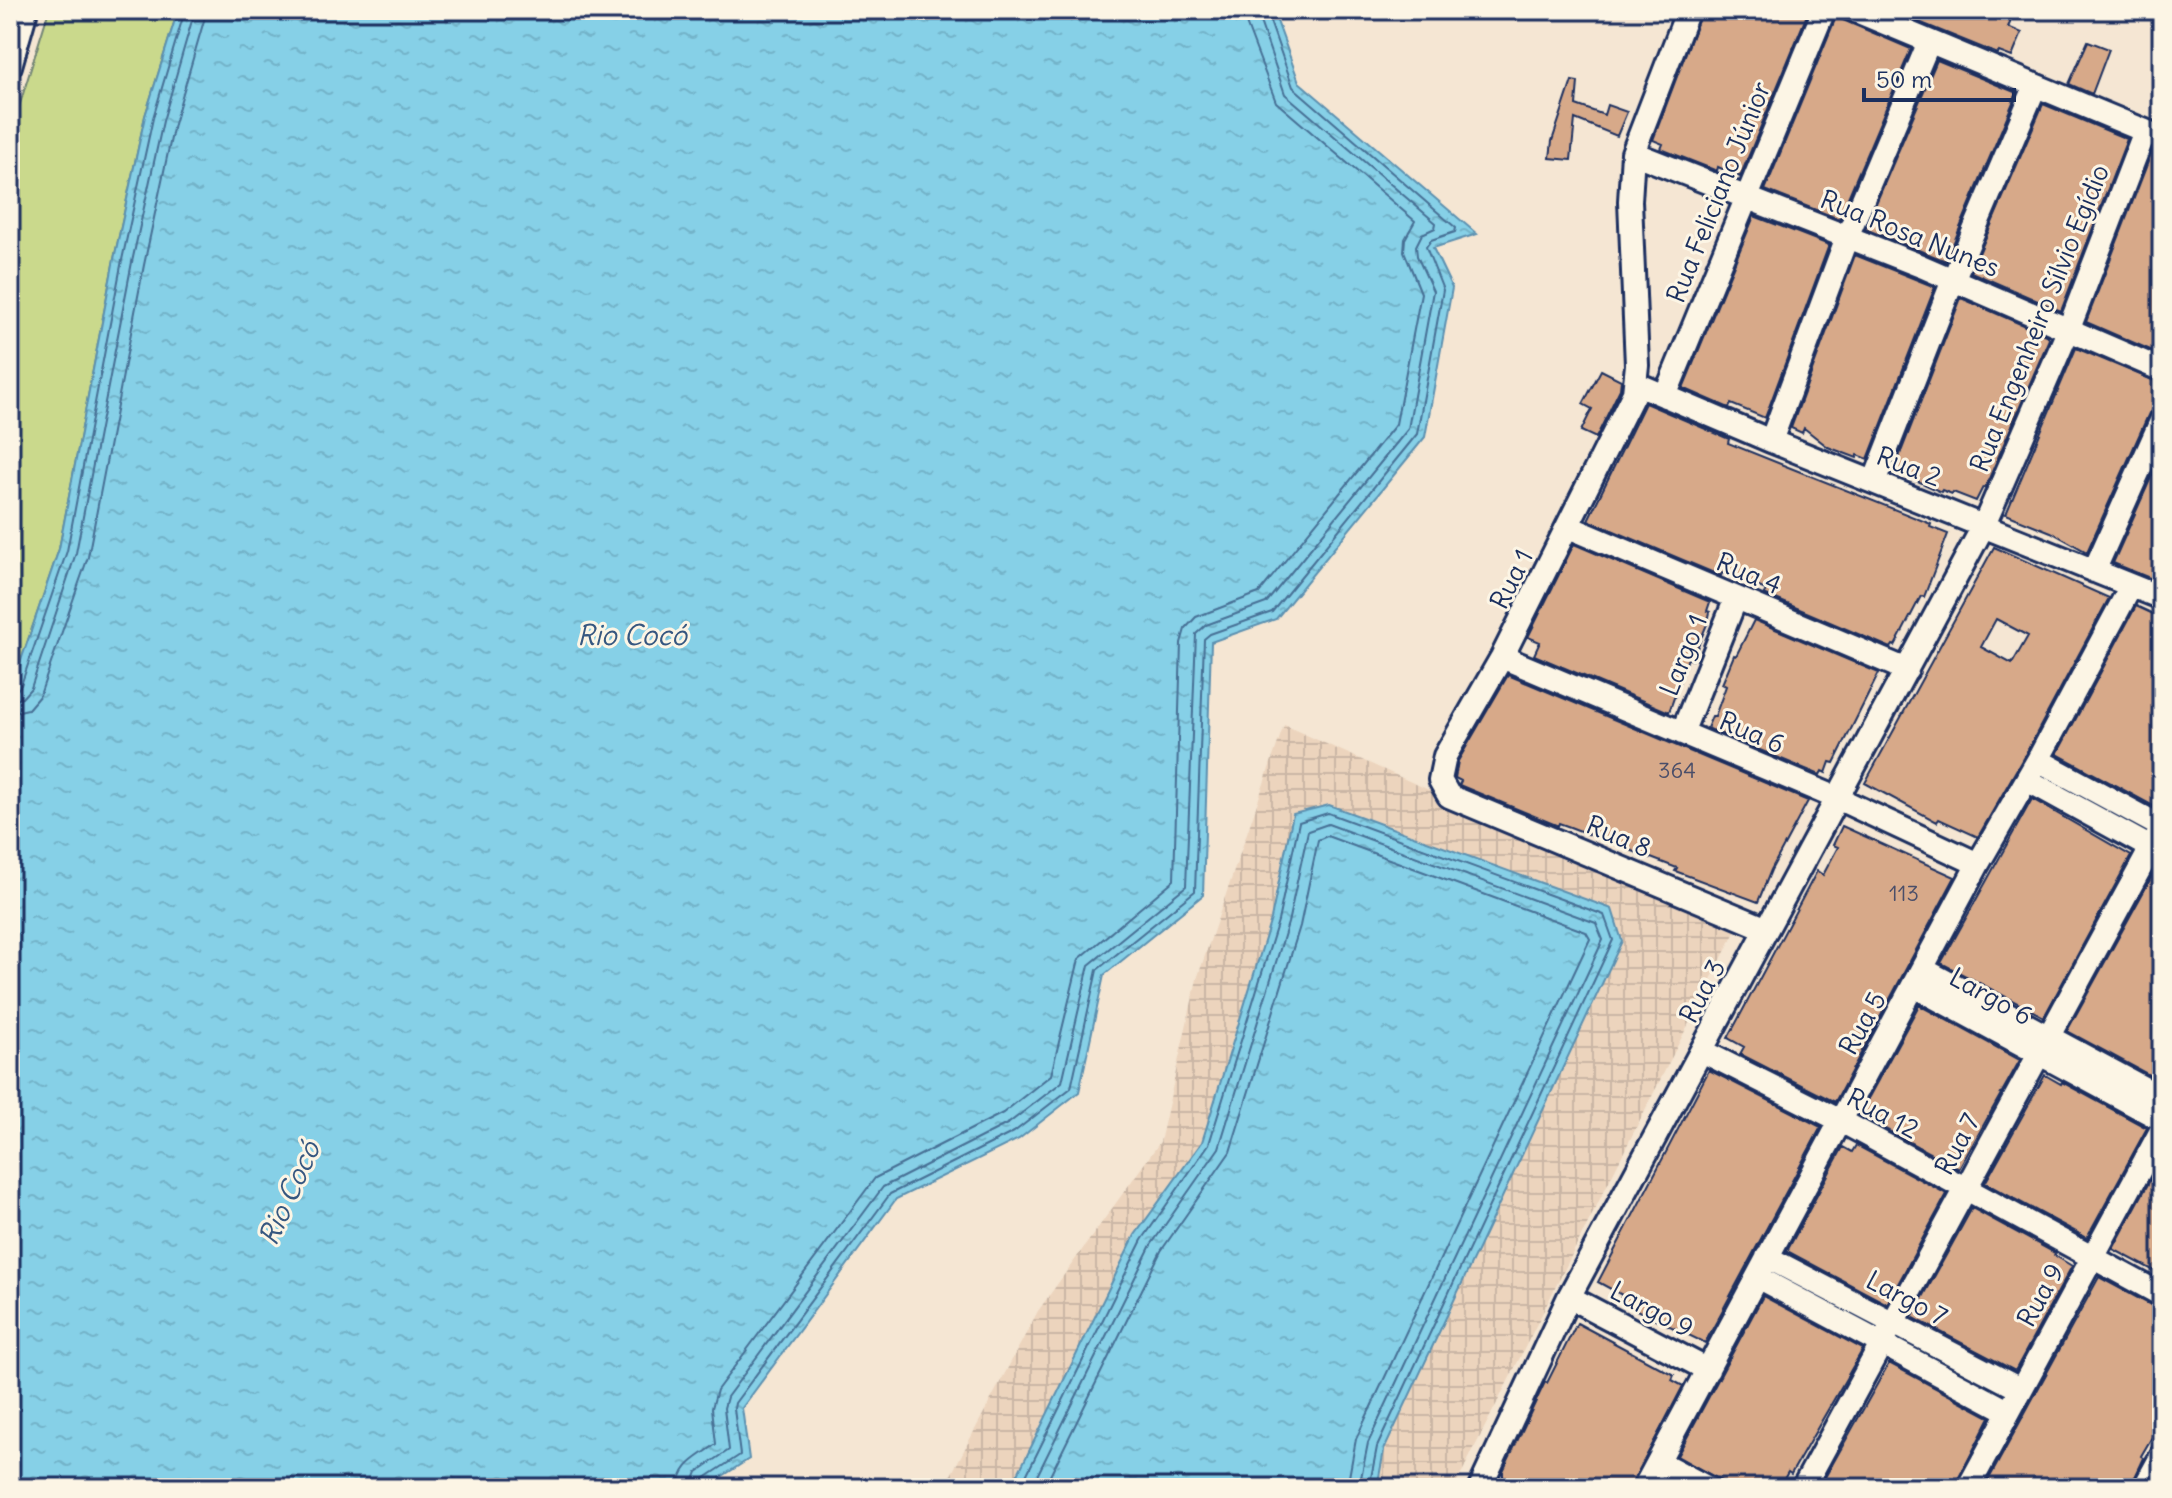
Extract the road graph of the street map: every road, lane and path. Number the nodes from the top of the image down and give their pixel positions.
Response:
1 (26, 10) edge
2 (1688, 10) edge
3 (1824, 10) edge
4 (1854, 10) edge
5 (1929, 42) junction
6 (10, 63) edge
7 (2035, 87) junction
8 (2154, 134) edge
9 (1633, 153) junction
10 (1746, 196) junction
11 (1847, 237) junction
12 (1953, 280) junction
13 (2068, 331) junction
14 (2162, 370) edge
15 (1637, 384) junction
16 (1665, 396) junction
17 (2162, 419) edge
18 (1771, 441) junction
19 (1874, 482) junction
20 (1984, 525) junction
21 (1569, 527) junction
22 (2094, 571) junction
23 (2131, 586) junction
24 (1736, 598) junction
25 (2162, 598) edge
26 (1502, 657) junction
27 (1907, 670) junction
28 (1682, 733) junction
29 (2038, 760) junction
30 (2027, 780) junction
31 (1449, 796) joint
32 (1837, 798) junction
33 (2162, 827) edge
34 (2156, 851) edge
35 (1978, 864) junction
36 (1767, 929) junction
37 (1919, 977) junction
38 (2042, 1045) junction
39 (1702, 1051) junction
40 (2162, 1098) edge
41 (2162, 1114) edge
42 (1841, 1121) junction
43 (2162, 1129) edge
44 (2154, 1163) edge
45 (1964, 1189) junction
46 (2093, 1258) junction
47 (1762, 1267) junction
48 (2162, 1295) edge
49 (1569, 1297) junction
50 (1894, 1322) junction
51 (1883, 1343) junction
52 (1708, 1370) junction
53 (2020, 1389) junction
54 (2008, 1411) junction
55 (2162, 1455) edge
56 (1659, 1462) junction
57 (1649, 1486) edge
58 (1480, 1488) edge
59 (1708, 1488) edge
60 (1803, 1488) edge
61 (1968, 1488) edge
62 (2144, 1488) edge

1 - 6 street
2 - 9 street
3 - 10 street, Rua Feliciano Júnior
4 - 5 street
5 - 7 street
5 - 11 street
7 - 8 street
7 - 12 street
8 - 13 street, Rua Engenheiro Sílvio Egídio
9 - 10 street, Rua Rosa Nunes
9 - 15 street
10 - 11 street, Rua Rosa Nunes
10 - 16 street, Rua Feliciano Júnior
11 - 12 street, Rua Rosa Nunes
11 - 18 street
12 - 13 street, Rua Rosa Nunes
12 - 19 street
13 - 14 street, Rua Rosa Nunes
13 - 20 street, Rua Engenheiro Sílvio Egídio
15 - 16 street, Rua 2
15 - 21 street, Rua 1
16 - 18 street, Rua 2
17 - 22 street
18 - 19 street, Rua 2
19 - 20 street, Rua 2
20 - 22 street, Rua 2
20 - 27 street, Rua 3
21 - 24 street, Rua 4
21 - 26 street, Rua 1
22 - 23 street, Rua 2
23 - 25 street, Rua 2
23 - 29 street, Rua 5
24 - 27 street, Rua 4
24 - 28 street, Largo 1
26 - 28 street, Rua 6
26 - 31 street, Rua 1
27 - 32 street, Rua 3
28 - 32 street, Rua 6
29 - 30 street, Rua 5
29 - 33 street
30 - 34 street
30 - 35 street, Rua 5
31 - 36 street, Rua 8
32 - 35 street, Rua 6
32 - 36 street, Rua 3
33 - 34 street, Rua 7
34 - 38 street, Rua 7
35 - 37 street, Rua 5
36 - 39 street, Rua 3
37 - 38 street, Largo 6
37 - 42 street, Rua 5
38 - 40 street, Largo 6
38 - 41 street, Largo 6
38 - 45 street, Rua 7
39 - 42 street, Rua 12
39 - 49 street, Rua 3
42 - 45 street, Rua 12
42 - 47 street, Rua 5
43 - 44 street, Rua 9
44 - 46 street, Rua 9
45 - 46 street, Rua 12
45 - 50 street, Rua 7
46 - 48 street, Rua 12
46 - 53 street, Rua 9
47 - 50 street, Largo 7
47 - 51 street, Largo 7
47 - 52 street, Rua 5
49 - 52 street, Largo 9
49 - 58 street, Rua 3
50 - 51 street, Rua 7
50 - 53 street, Largo 7
51 - 54 street, Largo 7
51 - 60 street, Rua 7
52 - 56 street, Rua 5
53 - 54 street, Rua 9
54 - 61 street, Rua 9
55 - 62 street
56 - 57 street, Rua 5
56 - 59 street

